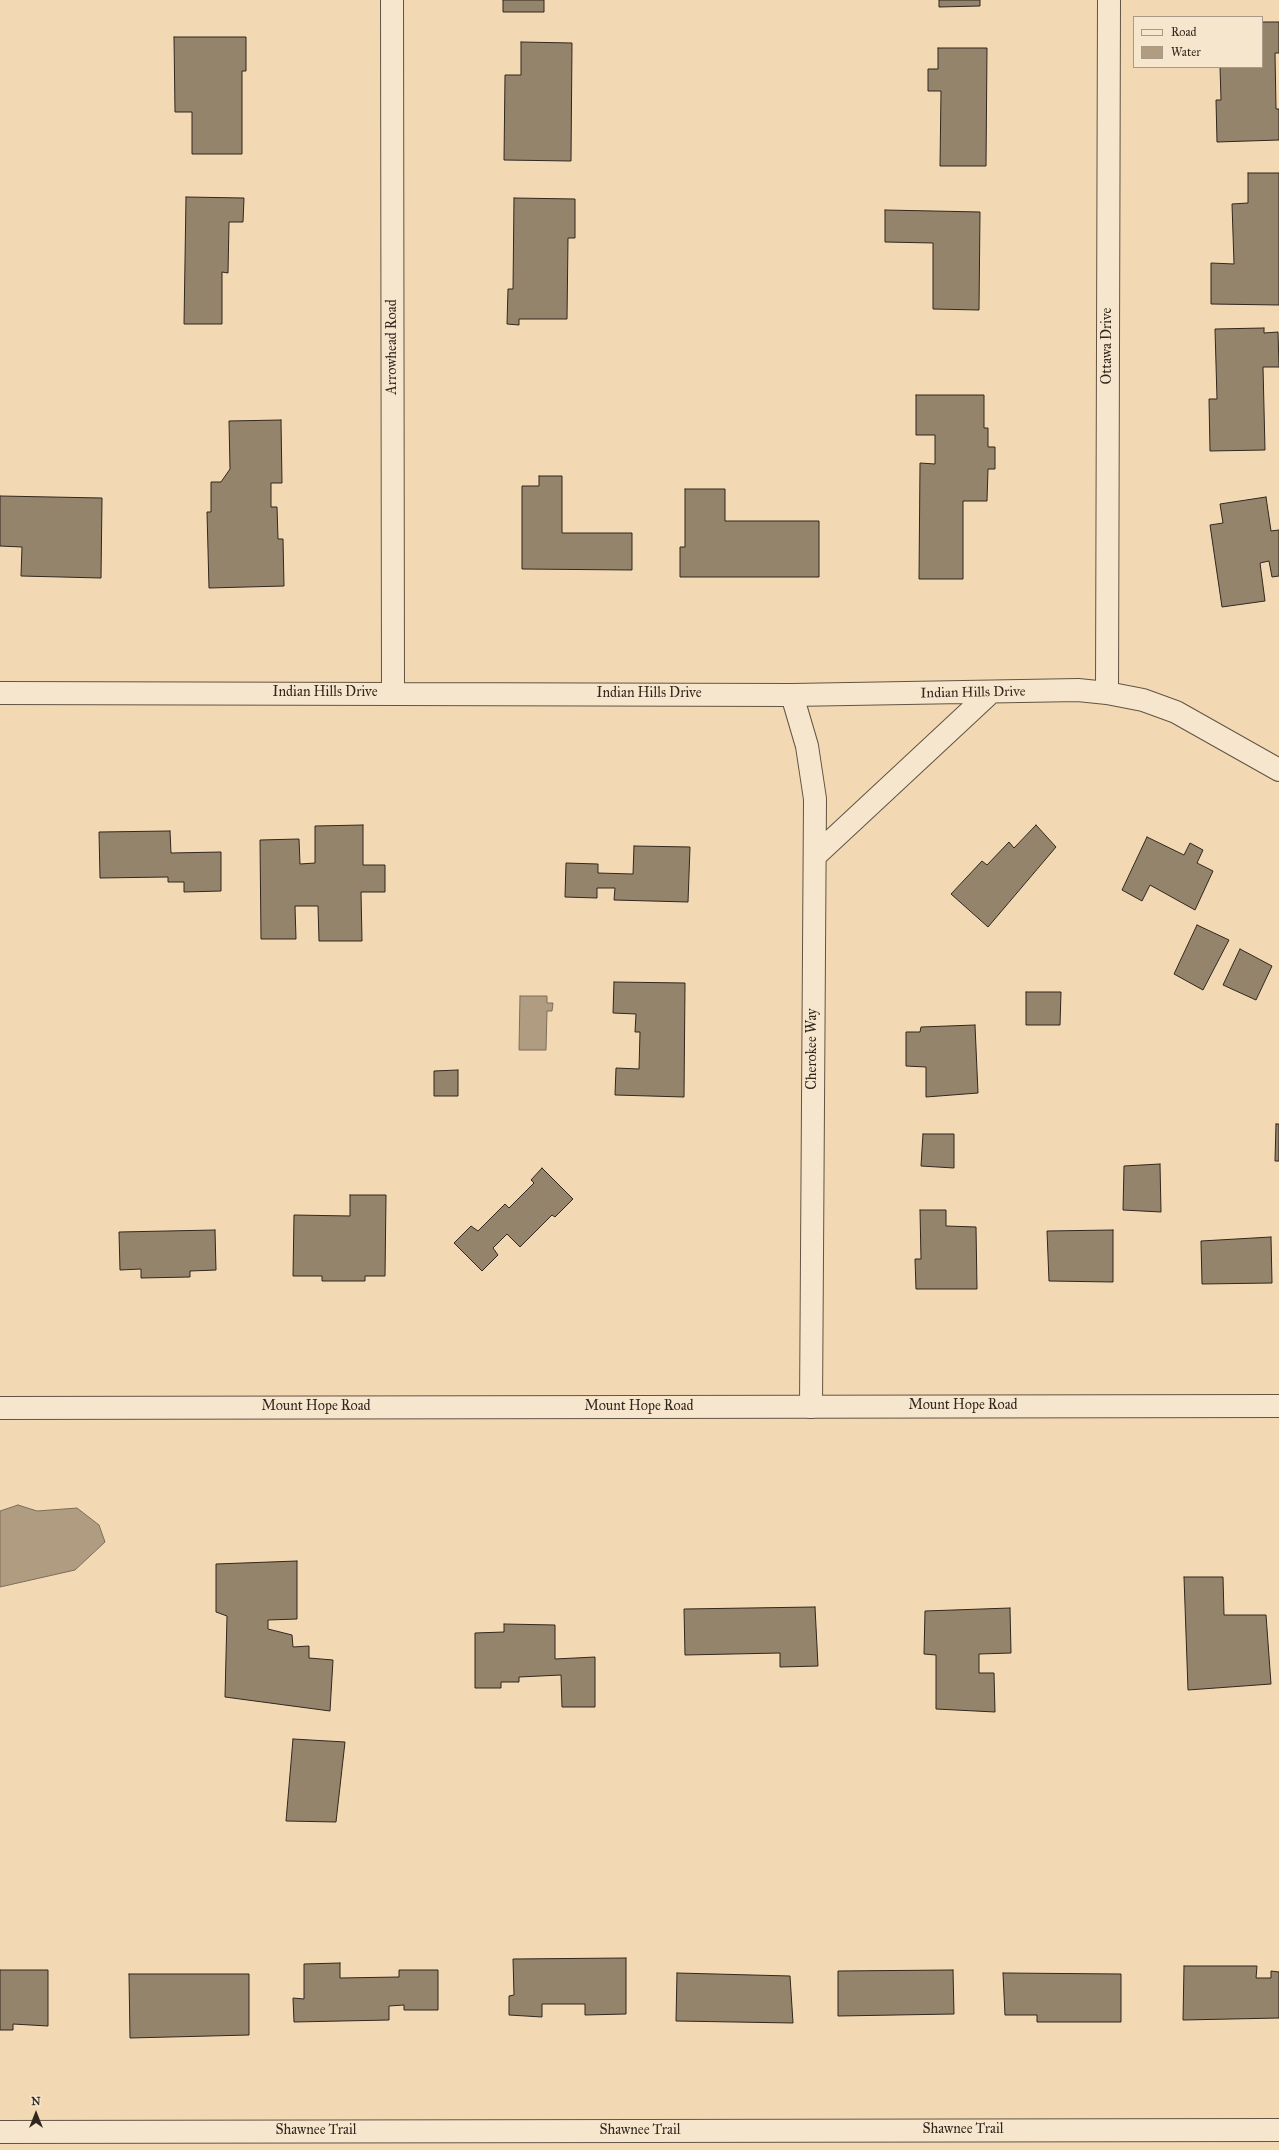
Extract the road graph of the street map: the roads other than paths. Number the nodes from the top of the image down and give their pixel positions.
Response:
1 (392, 0) edge
2 (1109, 0) edge
3 (1108, 692) junction
4 (0, 693) edge
5 (393, 693) junction
6 (990, 693) junction
7 (792, 695) junction
8 (1279, 770) edge
9 (815, 856) junction
10 (1279, 1406) edge
11 (811, 1407) junction
12 (0, 1408) edge
13 (1279, 2130) edge
14 (0, 2132) edge

1 - 5 street, Arrowhead Road
2 - 3 street, Ottawa Drive
3 - 6 street, Indian Hills Drive
3 - 8 street, Indian Hills Drive
4 - 5 street, Indian Hills Drive
5 - 7 street, Indian Hills Drive
6 - 7 street, Indian Hills Drive
6 - 9 street
7 - 9 street, Cherokee Way
9 - 11 street, Cherokee Way
10 - 11 street, Mount Hope Road
11 - 12 street, Mount Hope Road
13 - 14 street, Shawnee Trail

